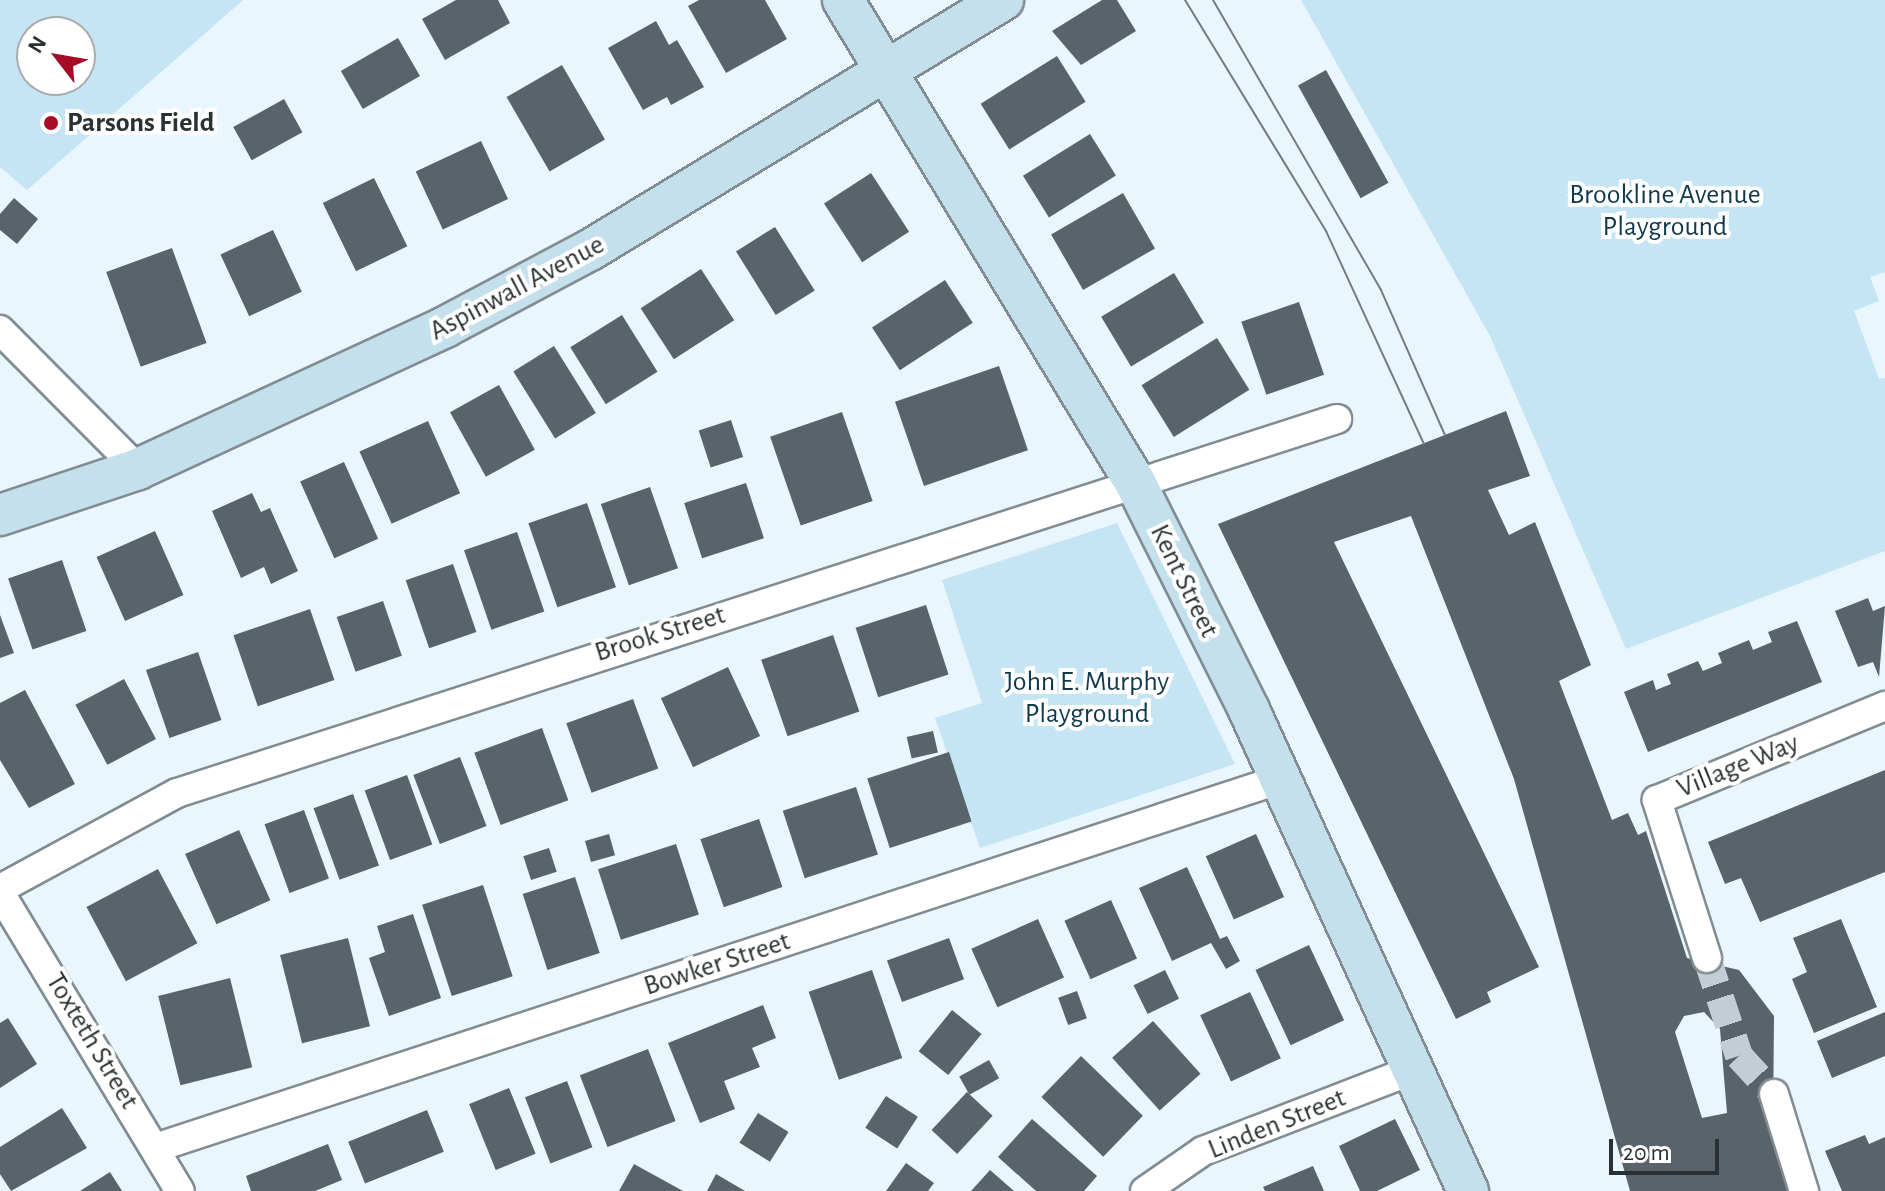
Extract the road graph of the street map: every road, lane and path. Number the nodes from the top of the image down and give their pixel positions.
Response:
1 (843, 0) edge
2 (1003, 0) edge
3 (886, 69) junction
4 (0, 330) edge
5 (1337, 419) dead end
6 (138, 469) junction
7 (1136, 484) junction
8 (0, 515) edge
9 (1885, 706) edge
10 (1278, 780) junction
11 (0, 891) edge
12 (1707, 958) tunnel mouth
13 (1416, 1069) junction
14 (1774, 1094) tunnel mouth
15 (155, 1148) junction
16 (180, 1191) edge
17 (1145, 1191) edge
18 (1468, 1191) edge
19 (1804, 1191) edge

1 - 3 street, Kent Street
2 - 3 street, Aspinwall Avenue
3 - 6 street, Aspinwall Avenue
3 - 7 street, Kent Street
4 - 6 street
5 - 7 street, Brook Street
6 - 8 street, Aspinwall Avenue
7 - 10 street, Kent Street
7 - 11 street, Brook Street
9 - 12 street, Village Way
10 - 13 street, Kent Street
10 - 15 street, Bowker Street
11 - 15 street, Toxteth Street
13 - 17 street, Linden Street
13 - 18 street, Kent Street
14 - 19 street
15 - 16 street, Toxteth Street

